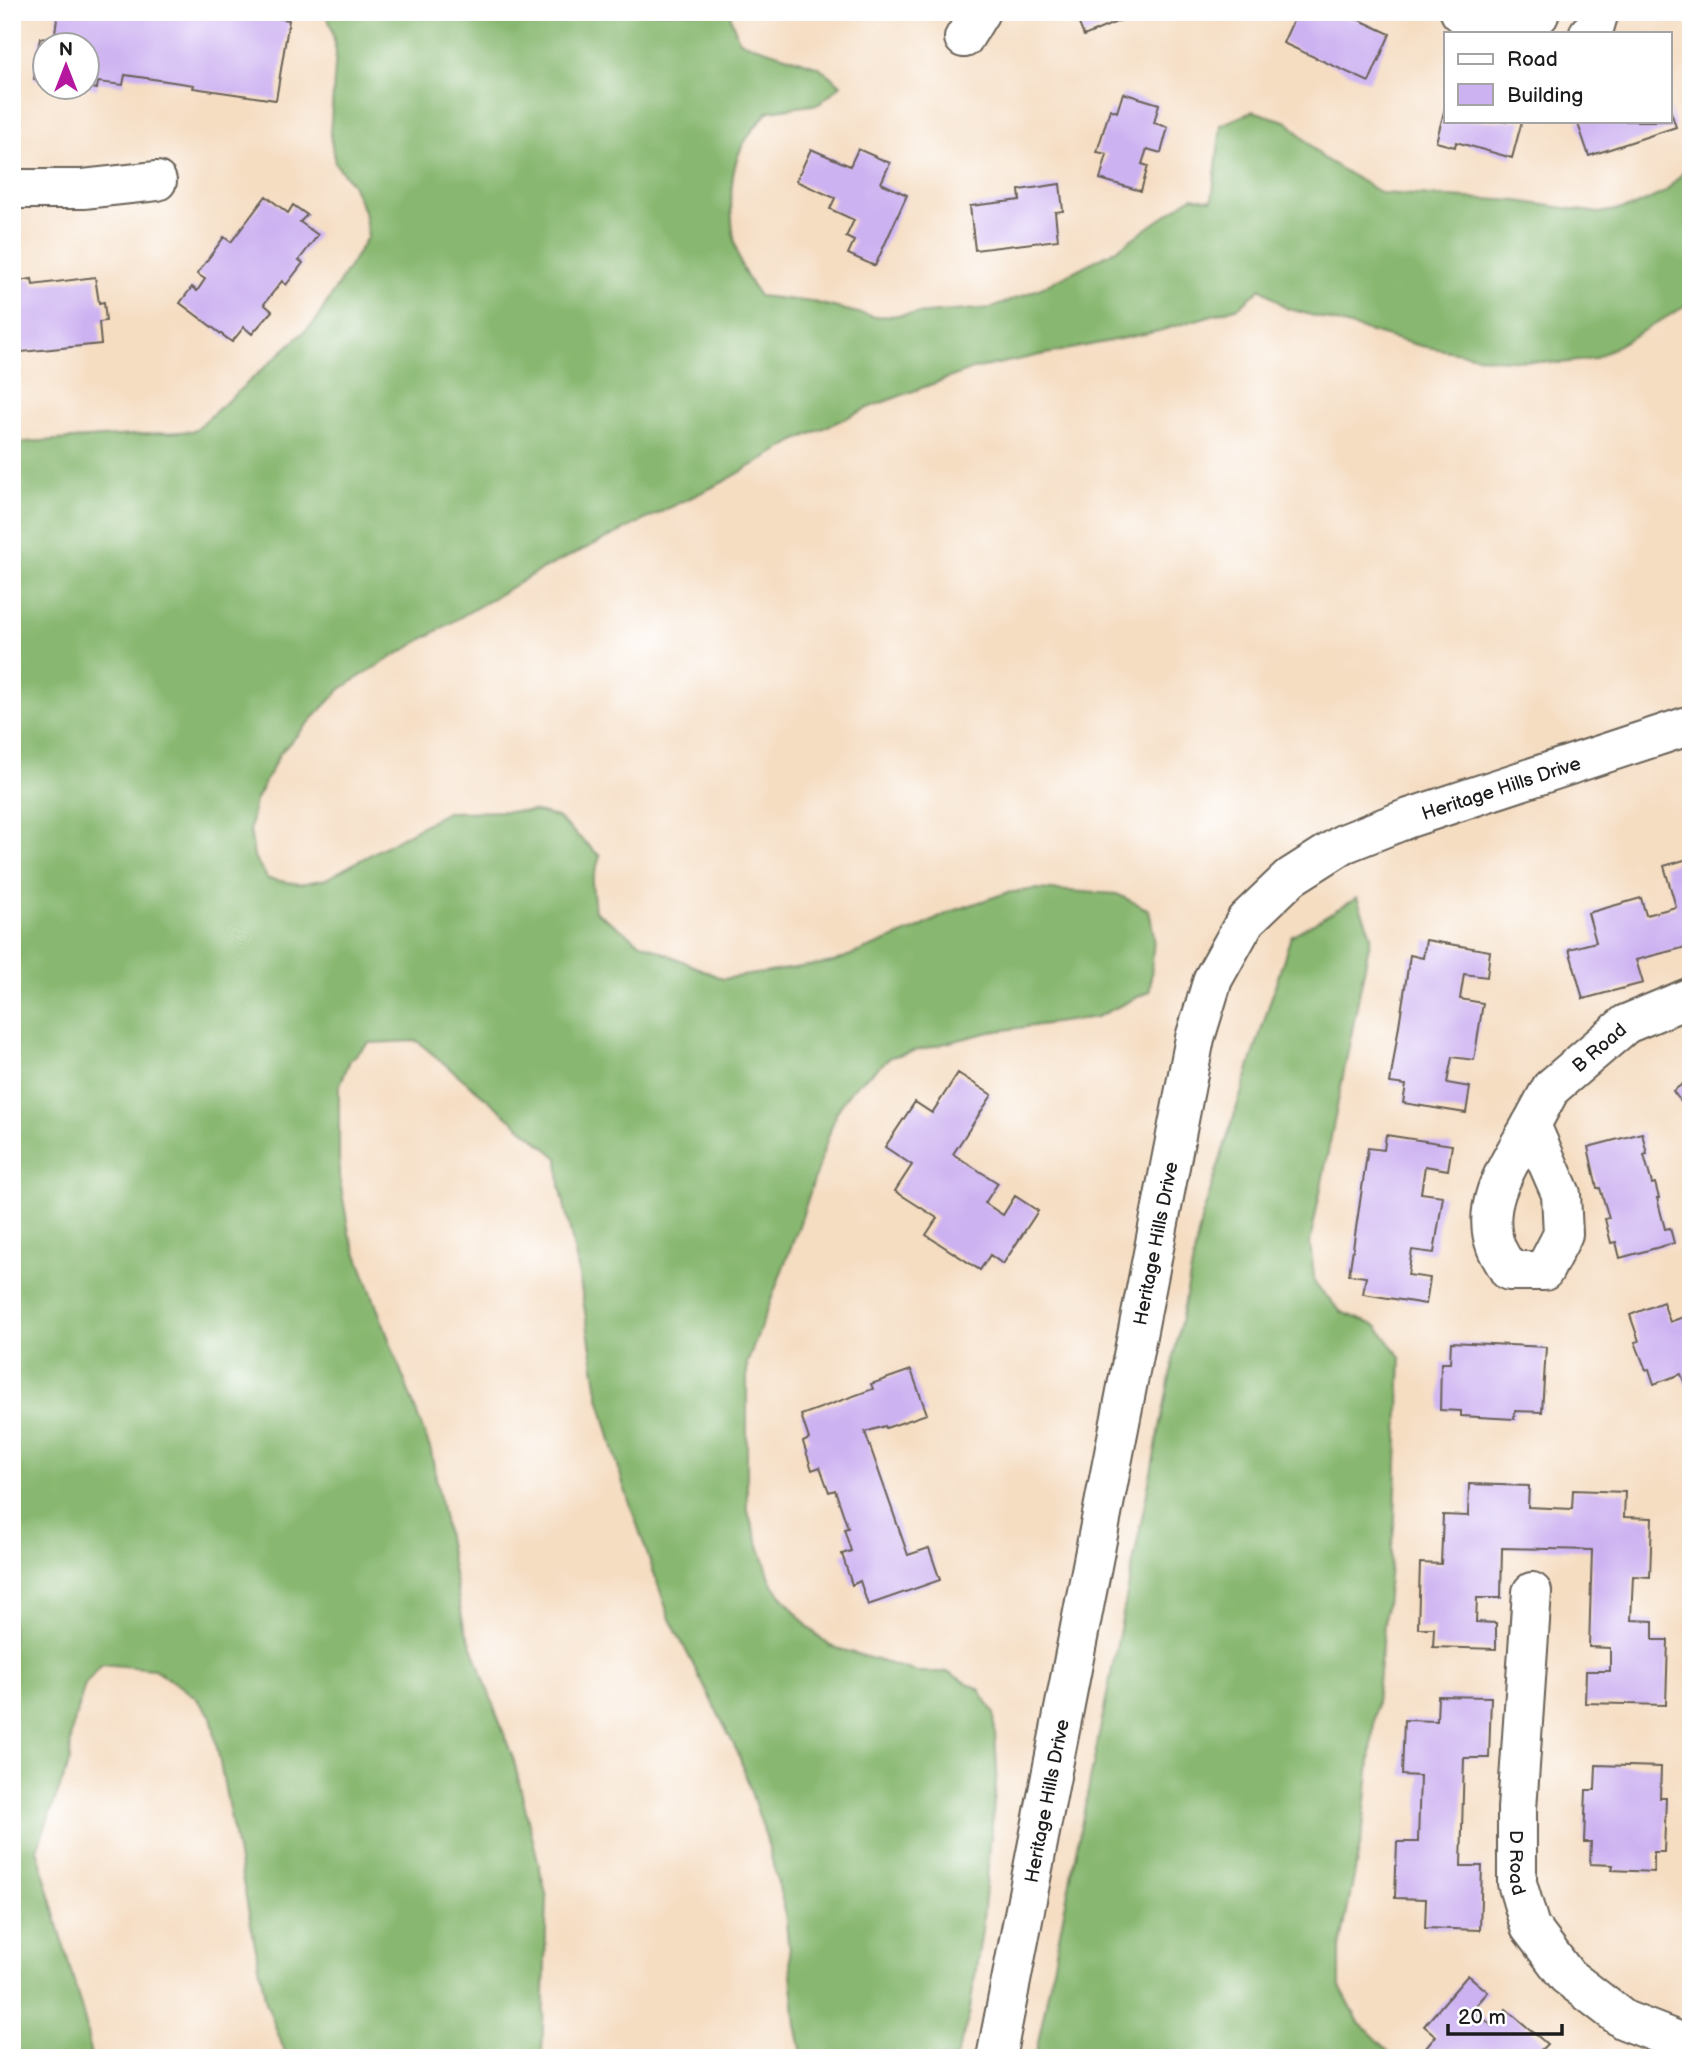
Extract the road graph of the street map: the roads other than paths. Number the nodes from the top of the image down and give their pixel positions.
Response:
1 (1460, 12) edge
2 (1599, 12) edge
3 (1543, 20) edge
4 (1593, 32) edge
5 (157, 181) dead end
6 (12, 189) edge
7 (1691, 725) edge
8 (1691, 997) edge
9 (1531, 1125) dead end
10 (1532, 1592) dead end
11 (1691, 2046) edge
12 (996, 2058) edge

1 - 3 street
2 - 4 street
5 - 6 street
7 - 12 street, Heritage Hills Drive
8 - 9 street, B Road
10 - 11 street, D Road

